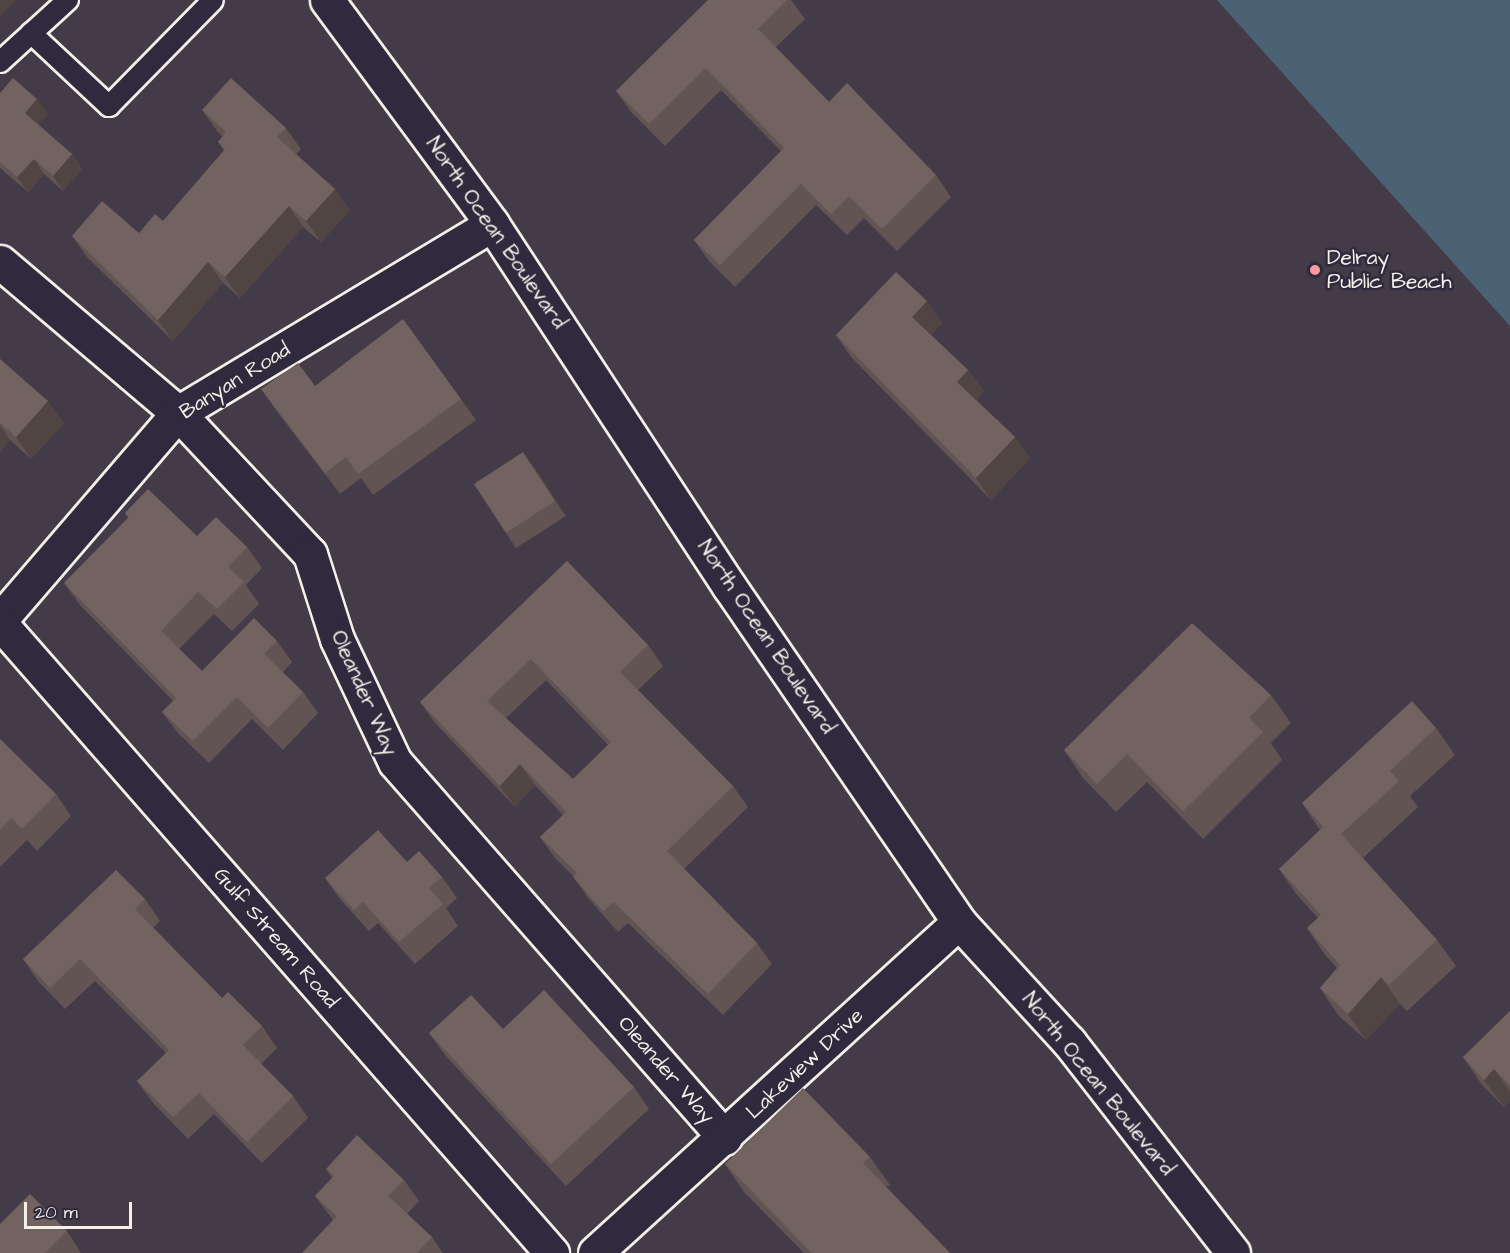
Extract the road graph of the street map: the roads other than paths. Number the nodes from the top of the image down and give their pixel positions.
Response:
1 (68, 0) edge
2 (213, 0) edge
3 (327, 0) edge
4 (31, 33) junction
5 (0, 62) edge
6 (492, 224) junction
7 (0, 262) edge
8 (178, 413) junction
9 (0, 621) edge
10 (959, 922) junction
11 (725, 1138) junction
12 (552, 1253) edge
13 (595, 1253) edge
14 (1233, 1253) edge

1 - 4 lane
2 - 4 lane
3 - 6 street, North Ocean Boulevard
4 - 5 lane
6 - 8 street, Banyan Road
6 - 10 street, North Ocean Boulevard
7 - 8 street, Oleander Way
8 - 9 street, Banyan Road
8 - 11 street, Oleander Way
9 - 12 street, Gulf Stream Road
10 - 11 street, Lakeview Drive
10 - 14 street, North Ocean Boulevard
11 - 13 street, Lakeview Drive

